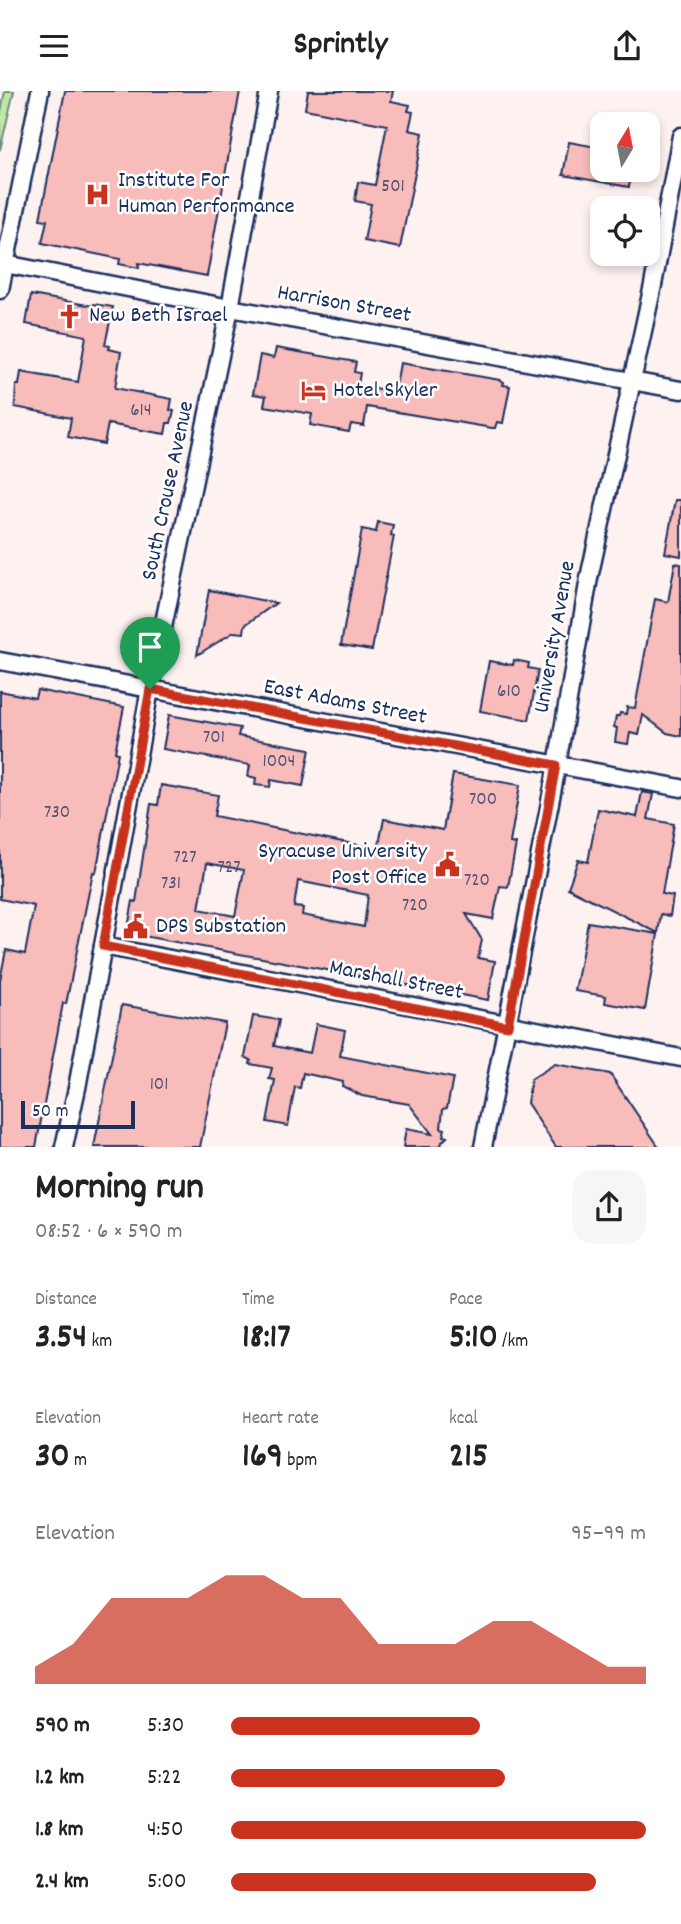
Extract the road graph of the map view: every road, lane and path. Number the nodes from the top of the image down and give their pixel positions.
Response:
1 (40, 91) edge
2 (269, 91) edge
3 (681, 136) edge
4 (2, 263) edge
5 (0, 290) edge
6 (230, 308) junction
7 (631, 380) junction
8 (681, 390) edge
9 (0, 661) edge
10 (150, 689) junction
11 (556, 765) junction
12 (681, 788) edge
13 (103, 946) junction
14 (508, 1026) junction
15 (681, 1059) edge
16 (64, 1147) edge
17 (483, 1147) edge

1 - 4 street
2 - 6 street, South Crouse Avenue
3 - 7 street, University Avenue
4 - 5 street
4 - 6 street, Harrison Street
6 - 7 street, Harrison Street
6 - 10 street, South Crouse Avenue
7 - 8 street, Harrison Street
7 - 11 street, University Avenue
9 - 10 street, East Adams Street
10 - 11 street, East Adams Street
10 - 13 street, South Crouse Avenue
11 - 12 street, East Adams Street
11 - 14 street, University Avenue
13 - 14 street, Marshall Street
13 - 16 street, South Crouse Avenue
14 - 15 street, Marshall Street
14 - 17 street, University Avenue

